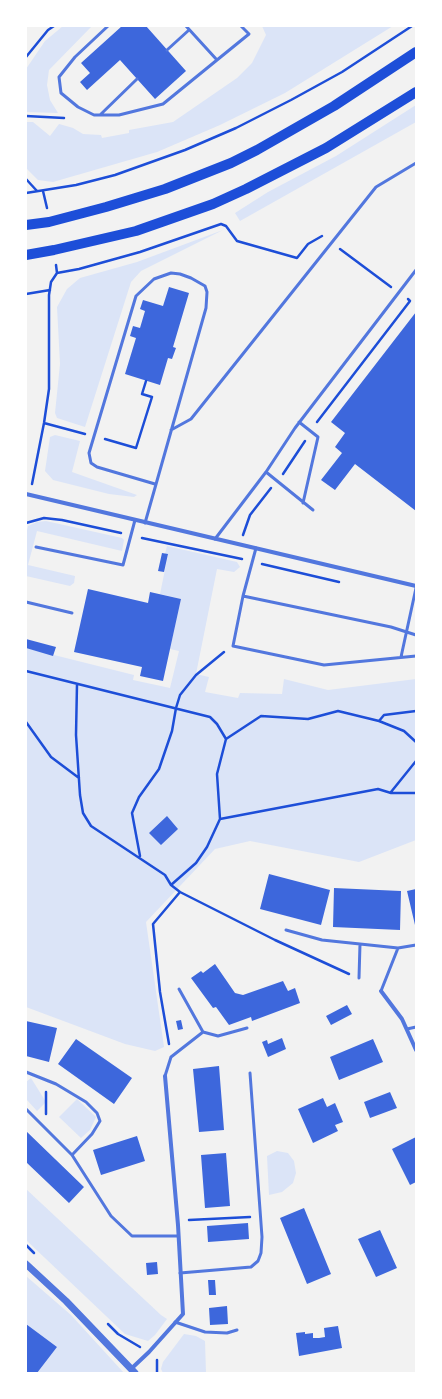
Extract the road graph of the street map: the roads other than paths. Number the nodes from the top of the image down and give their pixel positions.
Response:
1 (108, 26) edge
2 (186, 26) edge
3 (241, 26) edge
4 (189, 30) junction
5 (167, 50) dead end
6 (416, 52) edge
7 (217, 60) junction
8 (137, 79) dead end
9 (416, 92) edge
10 (100, 115) junction
11 (416, 163) edge
12 (26, 225) edge
13 (26, 255) edge
14 (416, 270) edge
15 (299, 422) junction
16 (171, 430) junction
17 (266, 472) junction
18 (155, 484) junction
19 (28, 494) edge
20 (303, 503) junction
21 (313, 510) dead end
22 (135, 520) junction
23 (145, 523) junction
24 (215, 539) junction
25 (36, 547) dead end
26 (256, 548) junction
27 (416, 587) edge
28 (243, 596) junction
29 (26, 602) edge
30 (72, 614) dead end
31 (407, 633) junction
32 (416, 635) edge
33 (416, 656) edge
34 (401, 657) junction
35 (286, 930) dead end
36 (360, 944) junction
37 (416, 945) edge
38 (398, 948) junction
39 (359, 978) dead end
40 (179, 989) dead end
41 (382, 991) joint
42 (416, 1026) edge
43 (247, 1028) dead end
44 (407, 1029) junction
45 (203, 1032) junction
46 (416, 1050) edge
47 (26, 1072) edge
48 (250, 1072) dead end
49 (165, 1076) joint
50 (26, 1109) edge
51 (72, 1155) junction
52 (178, 1236) junction
53 (26, 1264) edge
54 (180, 1273) junction
55 (175, 1322) junction
56 (237, 1330) dead end
57 (133, 1370) edge

1 - 10 lane
2 - 4 lane
3 - 7 lane
4 - 5 lane
4 - 7 lane
6 - 12 main road
7 - 10 lane
8 - 10 lane
9 - 13 main road
11 - 16 lane
14 - 15 lane
15 - 17 lane
15 - 20 lane
16 - 18 lane
16 - 18 lane
17 - 20 lane
17 - 24 lane
18 - 23 lane
19 - 22 street
20 - 21 lane
22 - 23 street
22 - 25 lane
23 - 24 street
24 - 26 street
26 - 27 street
26 - 28 lane
27 - 31 lane
28 - 31 lane
28 - 34 lane
29 - 30 lane
31 - 32 lane
31 - 34 lane
33 - 34 lane
35 - 36 lane
36 - 38 lane
36 - 39 lane
37 - 38 lane
38 - 41 lane
40 - 45 lane
41 - 44 street
42 - 44 lane
43 - 45 lane
44 - 46 street
45 - 49 lane
47 - 51 lane
48 - 54 lane
49 - 52 street
50 - 51 lane
51 - 52 lane
52 - 54 street
53 - 57 street
54 - 55 street
55 - 56 lane
55 - 57 street

